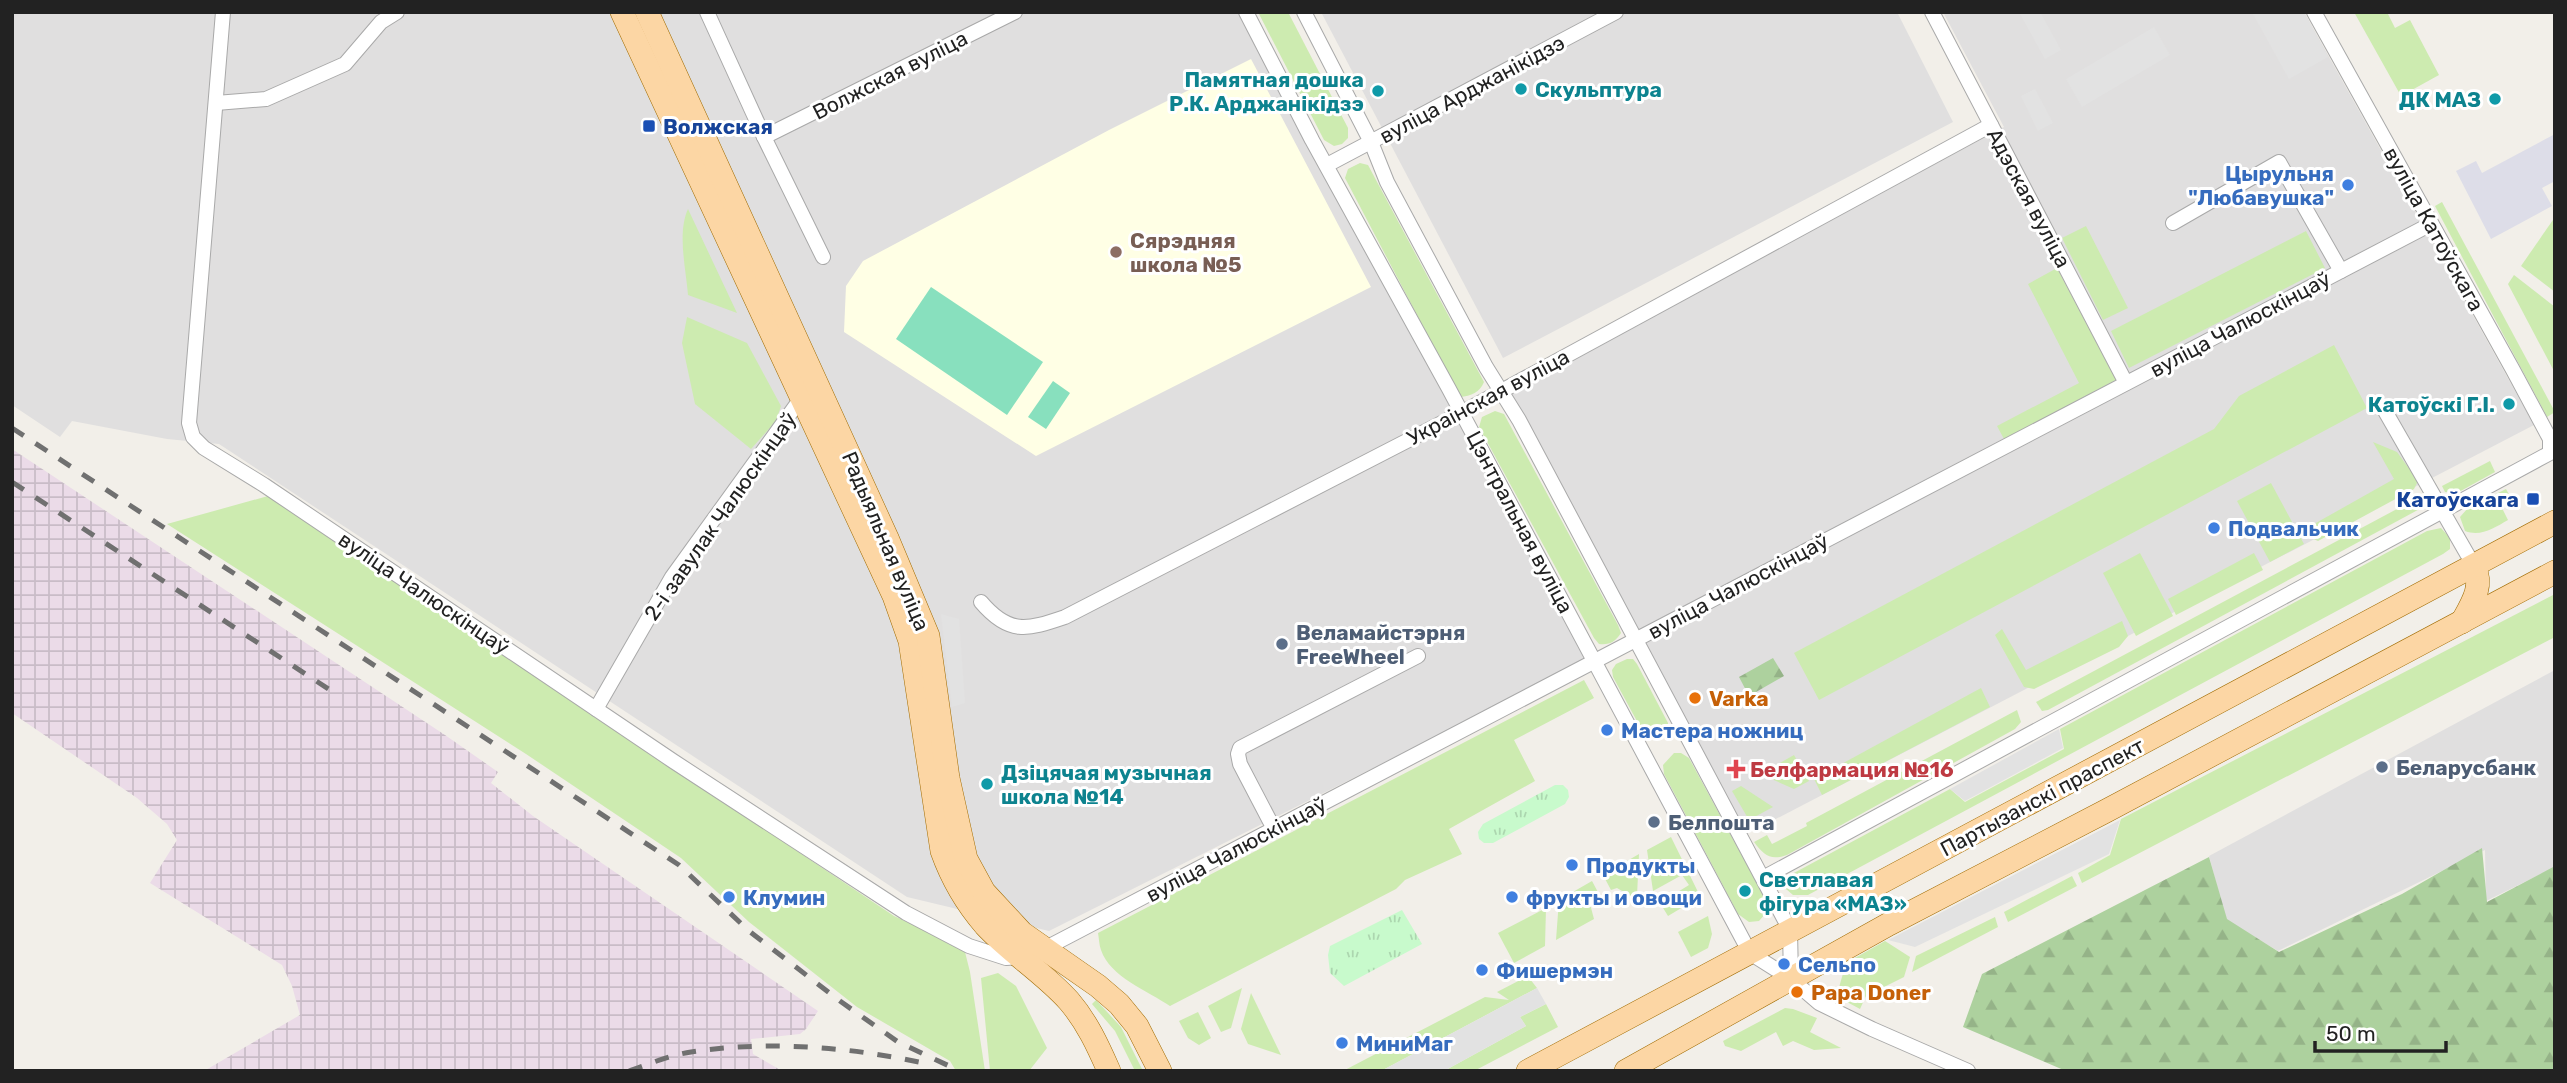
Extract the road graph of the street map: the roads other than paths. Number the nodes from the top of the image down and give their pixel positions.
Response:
1 (223, 12) edge
2 (397, 12) edge
3 (622, 12) edge
4 (647, 12) edge
5 (707, 12) edge
6 (1015, 12) edge
7 (1246, 12) edge
8 (1304, 12) edge
9 (1616, 12) edge
10 (1932, 12) edge
11 (2314, 12) edge
12 (216, 103) junction
13 (1991, 125) junction
14 (764, 138) junction
15 (1371, 142) junction
16 (1327, 165) junction
17 (2173, 223) dead end
18 (2431, 224) junction
19 (823, 257) dead end
20 (2341, 271) junction
21 (2126, 383) junction
22 (1501, 391) junction
23 (802, 397) junction
24 (2385, 411) dead end
25 (1461, 413) junction
26 (2443, 511) junction
27 (2555, 522) edge
28 (2474, 566) junction
29 (2555, 572) edge
30 (981, 602) dead end
31 (2462, 622) junction
32 (1636, 640) junction
33 (1418, 656) dead end
34 (1594, 662) junction
35 (596, 709) junction
36 (1274, 829) junction
37 (1763, 878) junction
38 (1790, 930) junction
39 (1044, 948) junction
40 (1750, 953) junction
41 (1023, 957) junction
42 (1791, 979) junction
43 (1109, 1071) edge
44 (1160, 1071) edge
45 (1528, 1071) edge
46 (1626, 1071) edge
47 (1968, 1071) edge

1 - 12 street, вуліца Чалюскінцаў
2 - 12 street
3 - 23 main road, Радыяльная вуліца
4 - 39 main road, Радыяльная вуліца
5 - 14 street
6 - 14 street, Волжская вуліца
7 - 16 street, Цэнтральная вуліца
8 - 15 street
9 - 15 street, вуліца Арджанікідзэ
10 - 13 street, Адэская вуліца
11 - 18 street, вуліца Катоўскага
12 - 35 street, вуліца Чалюскінцаў
13 - 21 street, Адэская вуліца
13 - 22 street, Украінская вуліца
14 - 19 street
15 - 16 street, вуліца Арджанікідзэ
15 - 22 street
16 - 25 street, Цэнтральная вуліца
17 - 20 street
18 - 20 street, вуліца Чалюскінцаў
18 - 26 street, вуліца Катоўскага
20 - 21 street, вуліца Чалюскінцаў
21 - 32 street, вуліца Чалюскінцаў
22 - 25 street, Украінская вуліца
22 - 32 street
23 - 35 street, 2-і завулак Чалюскінцаў
23 - 41 main road, Радыяльная вуліца
24 - 26 street
25 - 30 street, Украінская вуліца
25 - 34 street, Цэнтральная вуліца
26 - 28 street
26 - 37 street
27 - 28 main road, Партызанскі праспект
28 - 31 main road
28 - 38 main road, Партызанскі праспект
29 - 31 main road, Партызанскі праспект
31 - 42 main road, Партызанскі праспект
32 - 34 street, вуліца Чалюскінцаў
32 - 37 street
33 - 36 street
34 - 36 street, вуліца Чалюскінцаў
34 - 40 street, Цэнтральная вуліца
35 - 41 street, вуліца Чалюскінцаў
36 - 39 street, вуліца Чалюскінцаў
37 - 38 street
38 - 40 main road, Партызанскі праспект
38 - 42 street
39 - 44 main road, Радыяльная вуліца
40 - 42 street, Цэнтральная вуліца
40 - 45 main road, Партызанскі праспект
41 - 43 main road, Радыяльная вуліца
42 - 46 main road, Партызанскі праспект
42 - 47 street, Цэнтральная вуліца

